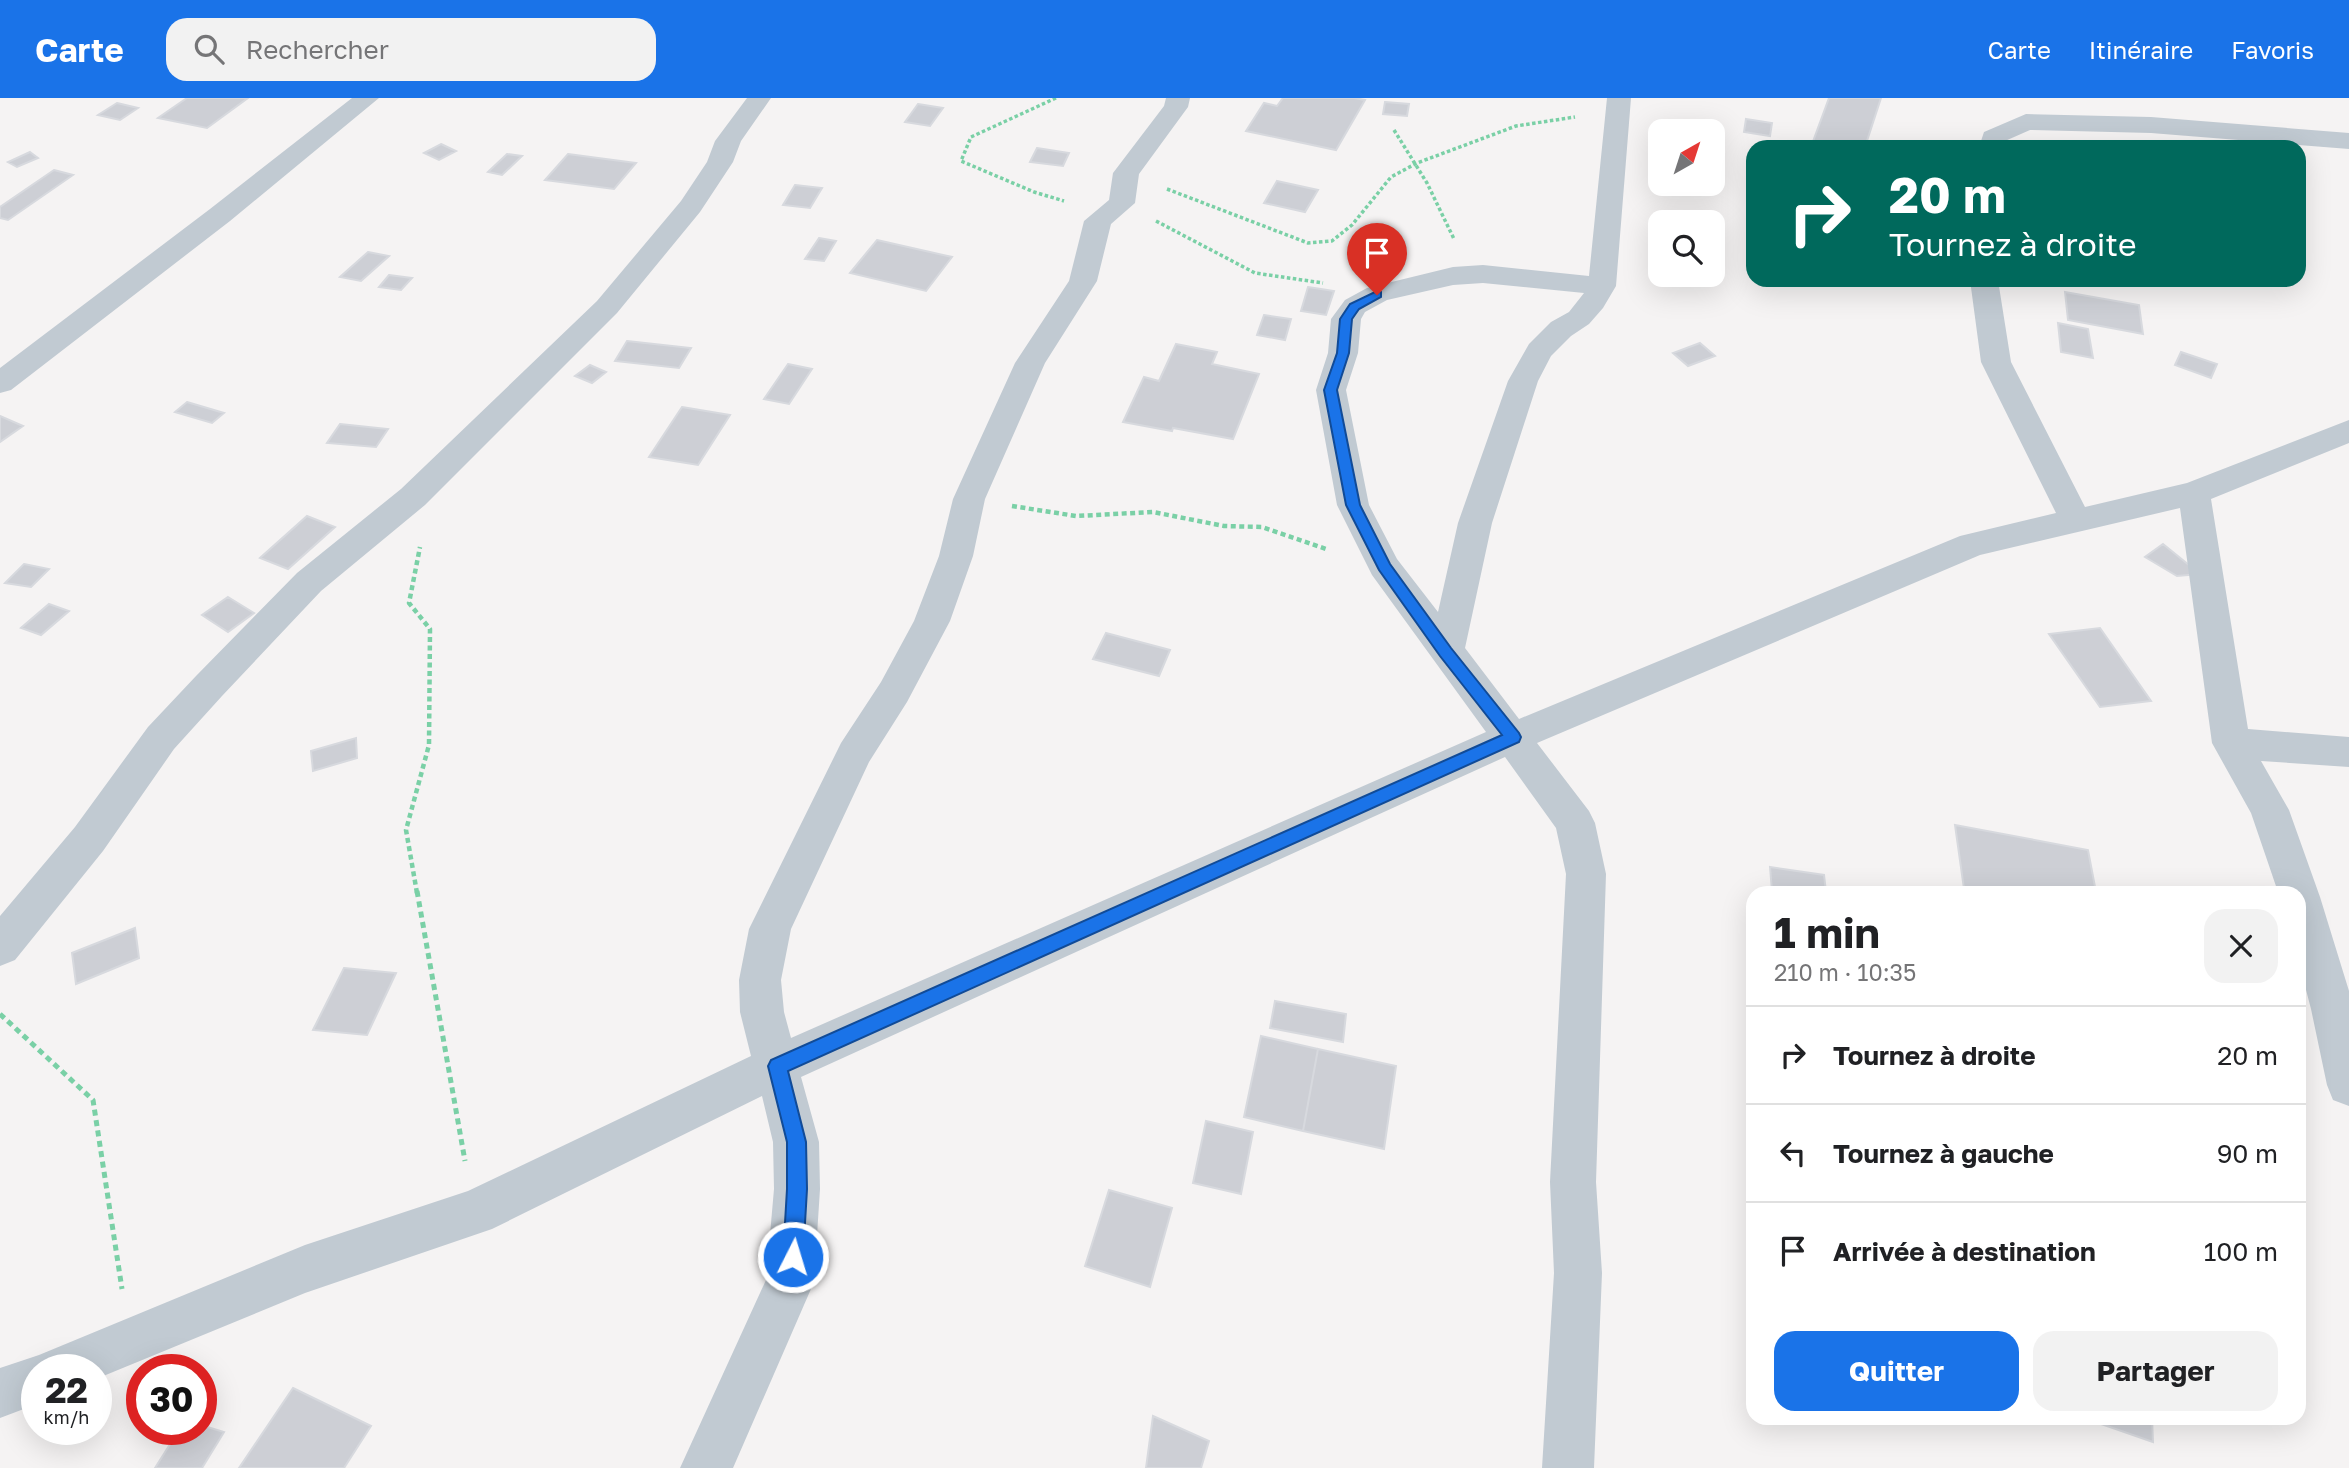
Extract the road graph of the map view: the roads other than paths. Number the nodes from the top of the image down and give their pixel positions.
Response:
1 (367, 98) edge
2 (759, 98) edge
3 (1178, 98) edge
4 (1619, 104) edge
5 (1993, 140) edge
6 (2349, 141) edge
7 (1602, 286) junction
8 (1985, 287) edge
9 (0, 383) edge
10 (2349, 431) edge
11 (2194, 493) junction
12 (2076, 521) junction
13 (1446, 652) junction
14 (1513, 737) junction
15 (2231, 743) junction
16 (2349, 752) edge
17 (2296, 886) edge
18 (2306, 918) edge
19 (0, 947) edge
20 (777, 1066) junction
21 (2349, 1085) edge
22 (99, 1354) edge
23 (21, 1385) edge
24 (0, 1393) edge
25 (706, 1468) edge
26 (1568, 1468) edge

1 - 9 street
2 - 19 street
3 - 20 street
4 - 7 street
5 - 6 street
7 - 13 street
7 - 13 street
8 - 12 street
10 - 11 street
11 - 12 street
11 - 15 street
12 - 14 street
13 - 14 street
14 - 20 street
14 - 26 street
15 - 16 street
15 - 17 street
18 - 21 street
20 - 22 street
20 - 25 street
23 - 24 street

